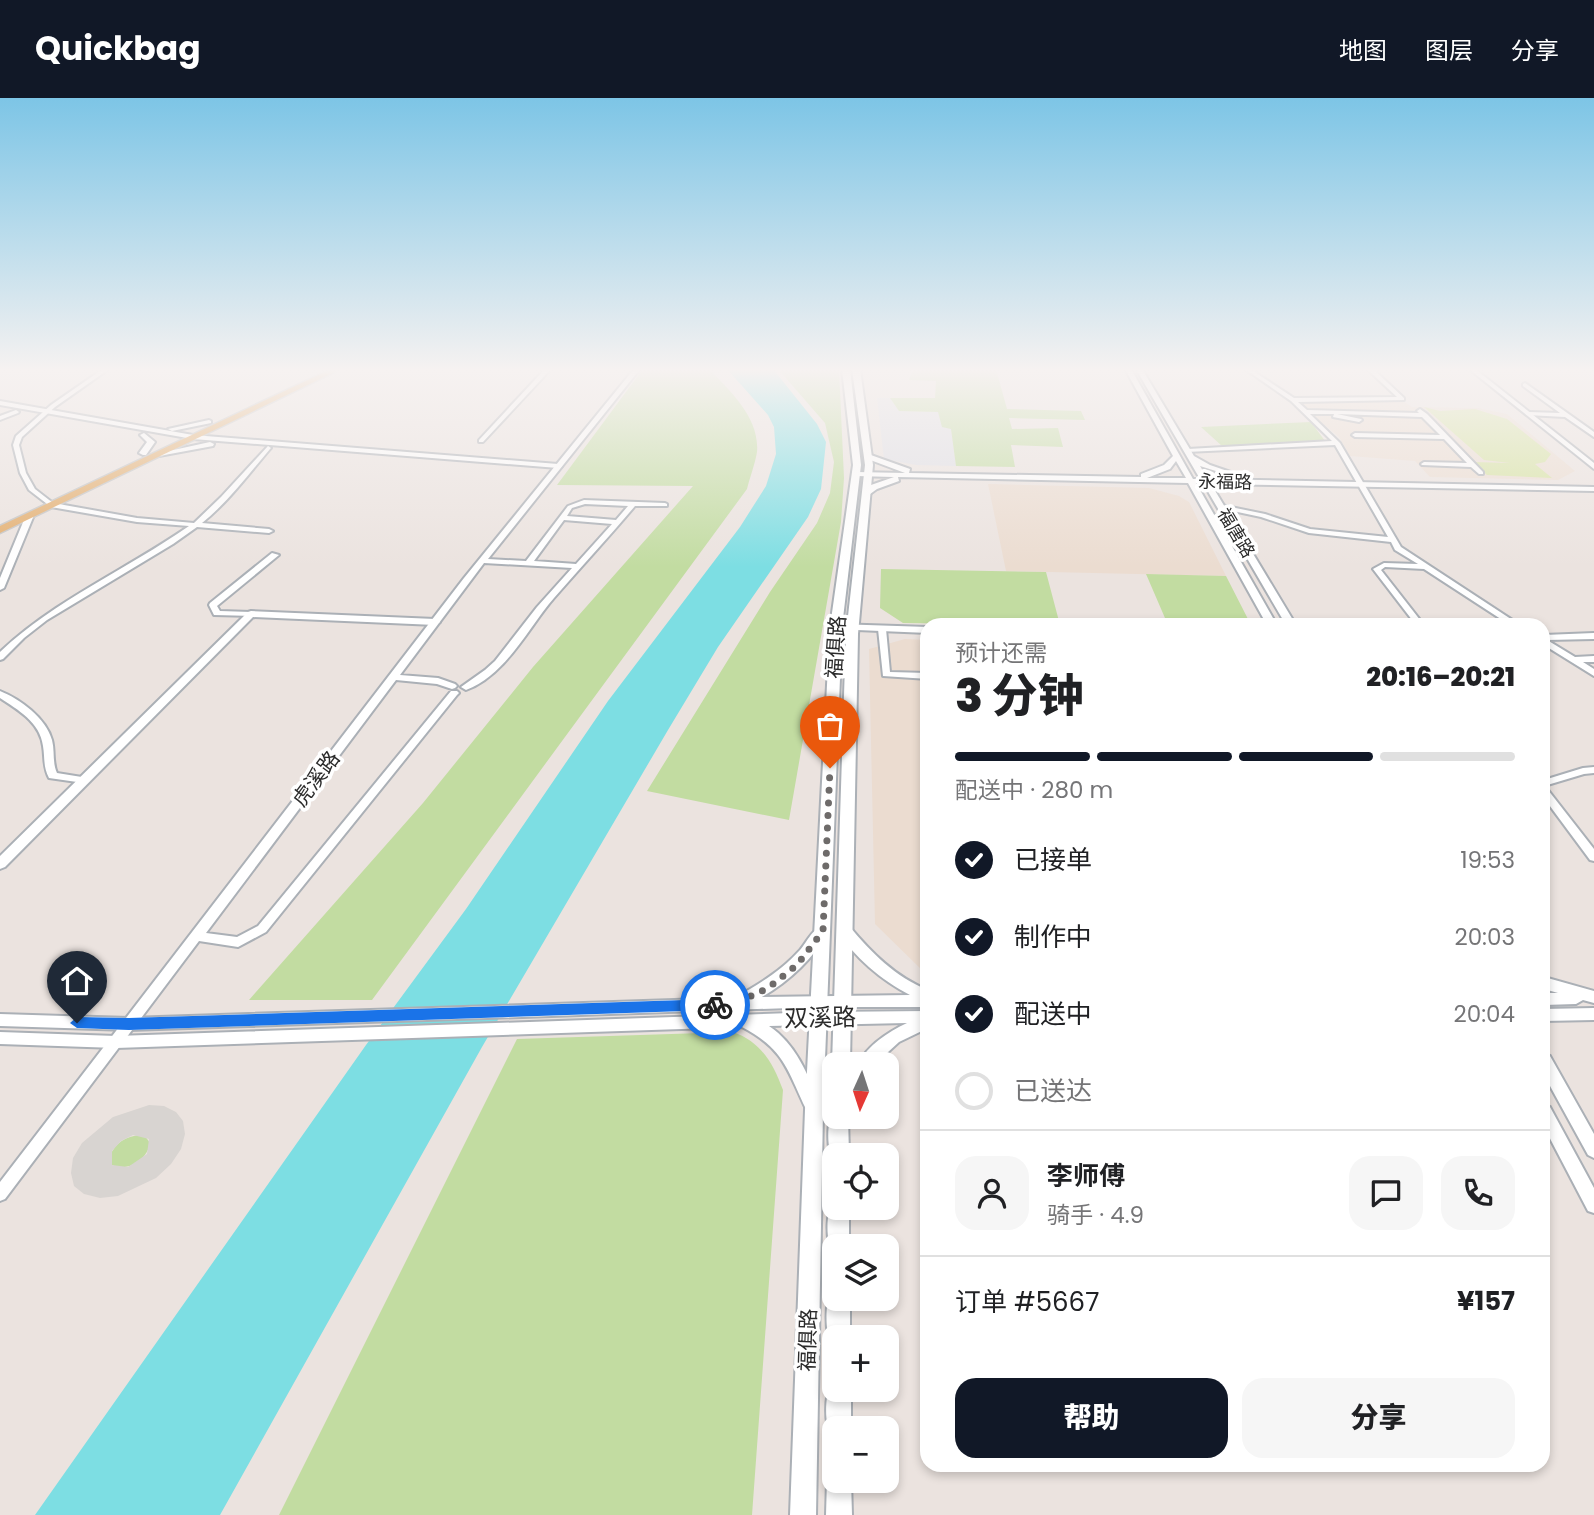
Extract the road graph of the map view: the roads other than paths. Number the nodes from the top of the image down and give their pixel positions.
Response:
1 (20, 435) edge
2 (149, 435) edge
3 (162, 435) edge
4 (187, 435) edge
5 (190, 435) edge
6 (220, 435) edge
7 (486, 435) edge
8 (584, 435) edge
9 (856, 435) edge
10 (865, 435) edge
11 (1165, 435) edge
12 (1179, 435) edge
13 (1330, 435) edge
14 (1360, 435) edge
15 (1557, 435) edge
16 (1560, 435) edge
17 (1395, 436) joint
18 (1443, 437) joint
19 (182, 438) junction
20 (223, 440) junction
21 (481, 440) dead end
22 (1337, 443) junction
23 (211, 444) junction
24 (268, 448) junction
25 (143, 453) junction
26 (1190, 454) junction
27 (156, 455) junction
28 (868, 456) junction
29 (1177, 456) junction
30 (1594, 460) edge
31 (1424, 464) dead end
32 (1473, 466) junction
33 (1594, 467) edge
34 (557, 468) junction
35 (862, 473) junction
36 (1481, 473) dead end
37 (915, 474) junction
38 (1144, 478) junction
39 (1190, 479) junction
40 (1205, 479) junction
41 (1246, 480) junction
42 (1358, 482) junction
43 (1594, 487) edge
44 (866, 495) junction
45 (1201, 500) junction
46 (47, 503) junction
47 (633, 504) junction
48 (1219, 504) junction
49 (664, 505) dead end
50 (30, 515) junction
51 (562, 518) junction
52 (0, 522) edge
53 (618, 522) junction
54 (196, 524) junction
55 (0, 530) edge
56 (269, 531) dead end
57 (1392, 540) junction
58 (275, 555) dead end
59 (482, 561) junction
60 (530, 561) junction
61 (579, 566) junction
62 (1424, 567) junction
63 (0, 588) edge
64 (251, 614) junction
65 (1268, 618) edge
66 (1287, 618) edge
67 (1415, 618) edge
68 (1505, 618) edge
69 (435, 622) junction
70 (844, 627) junction
71 (882, 629) junction
72 (920, 630) edge
73 (1594, 636) edge
74 (1550, 640) edge
75 (1550, 644) edge
76 (0, 657) edge
77 (1594, 659) edge
78 (1573, 660) junction
79 (1594, 673) edge
80 (920, 676) edge
81 (393, 677) junction
82 (453, 690) junction
83 (0, 694) edge
84 (1594, 771) edge
85 (84, 780) junction
86 (1550, 781) edge
87 (1550, 800) edge
88 (1594, 857) edge
89 (0, 864) edge
90 (844, 930) junction
91 (823, 931) junction
92 (196, 936) junction
93 (1550, 985) edge
94 (920, 994) edge
95 (1594, 997) edge
96 (920, 999) edge
97 (1550, 999) edge
98 (734, 1004) junction
99 (820, 1009) junction
100 (843, 1009) junction
101 (1594, 1014) edge
102 (1550, 1015) edge
103 (920, 1018) edge
104 (0, 1020) edge
105 (738, 1021) junction
106 (920, 1022) edge
107 (129, 1024) junction
108 (0, 1038) edge
109 (116, 1042) junction
110 (841, 1052) edge
111 (876, 1052) edge
112 (1550, 1072) edge
113 (814, 1110) junction
114 (1550, 1123) edge
115 (1594, 1150) edge
116 (0, 1194) edge
117 (1594, 1205) edge
118 (839, 1493) edge
119 (803, 1515) edge
120 (839, 1515) edge

1 - 46 street
2 - 25 street
3 - 19 street
4 - 19 main road
5 - 19 main road
6 - 20 street
7 - 21 street
8 - 34 street, 虎溪路
9 - 35 main road, 福俱路
10 - 28 main road, 福俱路
11 - 29 street, 福唐路
12 - 26 street, 福唐路
13 - 22 street
14 - 17 street
15 - 33 street
16 - 30 street
17 - 18 street
18 - 32 street
19 - 20 street
19 - 23 street
19 - 25 main road
19 - 27 main road
20 - 34 street
22 - 26 street
22 - 42 street
23 - 24 street
23 - 27 street
24 - 34 street
24 - 54 street
25 - 46 main road
26 - 40 street, 福唐路
26 - 41 street
27 - 46 main road
28 - 35 main road, 福俱路
28 - 37 street
29 - 38 street
29 - 39 street, 福唐路
31 - 32 street
32 - 36 street
34 - 59 street, 虎溪路
35 - 37 street, 永福路
35 - 44 main road, 福俱路
35 - 70 main road, 福俱路
37 - 38 street, 永福路
37 - 44 street
38 - 39 street, 永福路
38 - 45 street
39 - 40 street, 永福路
39 - 45 street, 福唐路
40 - 41 street, 永福路
40 - 48 street, 福唐路
41 - 42 street, 永福路
41 - 48 street
42 - 43 street, 永福路
42 - 57 street
44 - 70 main road, 福俱路
45 - 65 street, 福唐路
46 - 50 main road
46 - 52 main road
46 - 54 street
47 - 49 street
47 - 51 street
47 - 53 street
48 - 57 street
48 - 66 street, 福唐路
50 - 55 main road
50 - 63 street
51 - 53 street
51 - 60 street
53 - 61 street
54 - 56 street
54 - 76 street
57 - 62 street
58 - 64 street
59 - 60 street
59 - 69 street, 虎溪路
60 - 61 street
61 - 82 street
62 - 67 street
62 - 68 street
64 - 69 street
64 - 85 street
69 - 81 street, 虎溪路
70 - 71 street
70 - 90 main road, 福俱路
70 - 91 main road, 福俱路
71 - 72 street
71 - 80 street
73 - 74 street
75 - 78 street
77 - 78 street
78 - 79 street
81 - 82 street
81 - 92 street, 虎溪路
82 - 92 street
83 - 85 street
84 - 86 street
85 - 89 street
87 - 88 street
90 - 94 street
90 - 100 main road, 福俱路
91 - 98 street
91 - 99 main road, 福俱路
92 - 107 street, 虎溪路
93 - 95 street
95 - 97 street
96 - 100 street, 双溪路
98 - 99 street, 双溪路
98 - 107 street, 双溪路
99 - 100 street, 双溪路
99 - 105 street, 双溪路
99 - 113 main road, 福俱路
100 - 103 street, 双溪路
100 - 110 main road, 福俱路
101 - 102 street
104 - 107 street, 双溪路
105 - 109 street, 双溪路
105 - 113 street
106 - 111 street
107 - 109 street, 虎溪路
108 - 109 street, 双溪路
109 - 116 street, 虎溪路
112 - 115 street
113 - 119 main road, 福俱路
114 - 117 street
118 - 120 main road

